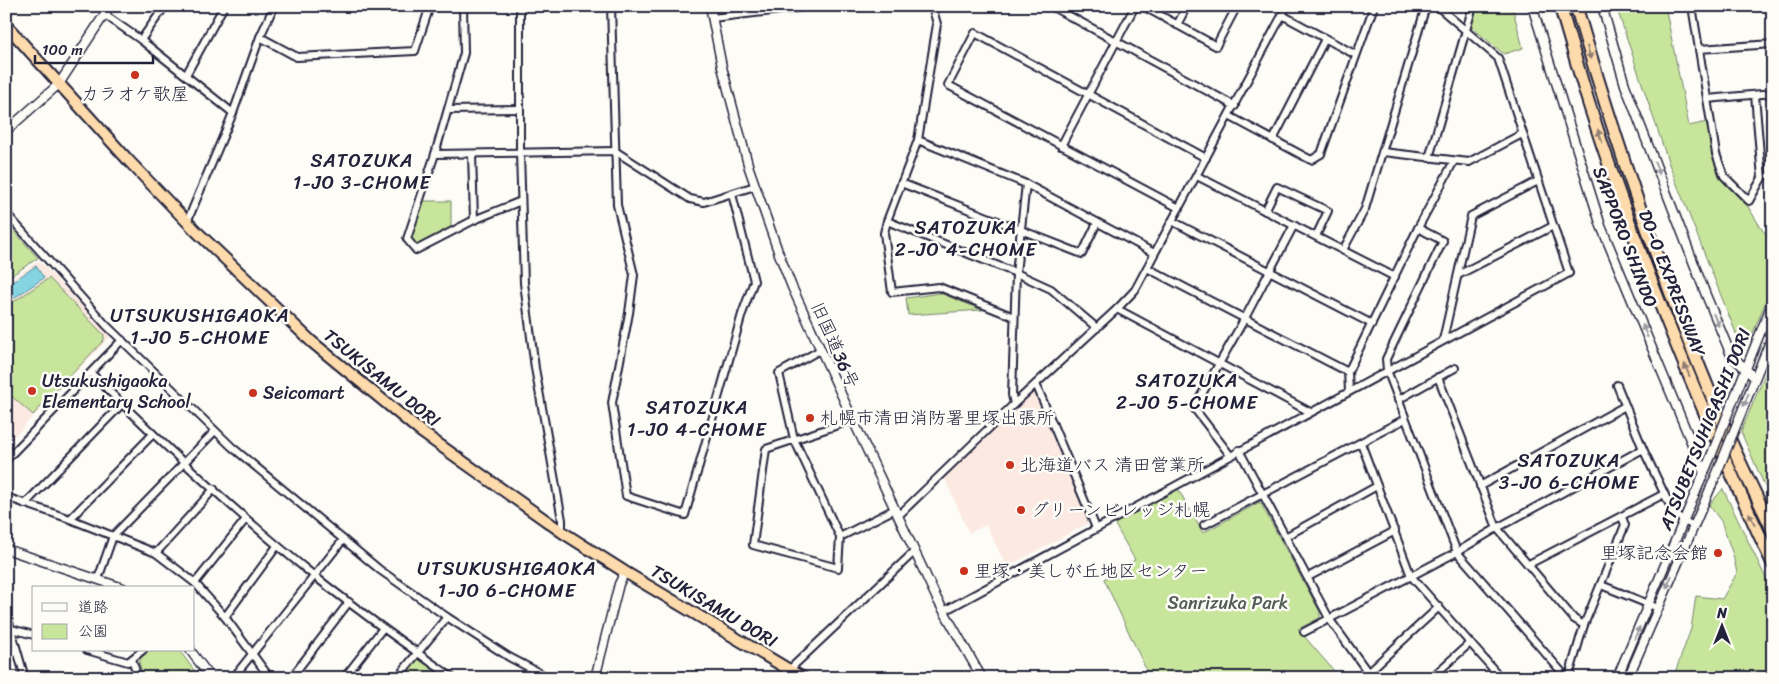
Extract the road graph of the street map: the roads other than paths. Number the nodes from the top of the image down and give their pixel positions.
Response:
1 (165, 6) edge
2 (224, 6) edge
3 (274, 6) edge
4 (430, 6) edge
5 (463, 6) edge
6 (520, 6) edge
7 (611, 6) edge
8 (710, 6) edge
9 (815, 6) edge
10 (932, 6) edge
11 (1051, 6) edge
12 (1134, 6) edge
13 (1143, 6) edge
14 (1187, 6) edge
15 (1237, 6) edge
16 (1287, 6) edge
17 (1369, 6) edge
18 (1426, 6) edge
19 (1437, 6) edge
20 (1473, 6) edge
21 (1532, 6) edge
22 (1560, 6) edge
23 (1576, 6) edge
24 (1602, 6) edge
25 (1692, 6) edge
26 (107, 9) edge
27 (778, 9) edge
28 (1282, 15) junction
29 (712, 18) junction
30 (6, 25) edge
31 (1177, 25) junction
32 (1466, 31) junction
33 (260, 36) junction
34 (1325, 39) junction
35 (141, 40) junction
36 (1116, 43) junction
37 (1773, 44) edge
38 (1699, 49) junction
39 (1356, 55) junction
40 (186, 75) junction
41 (59, 84) junction
42 (1773, 93) edge
43 (1089, 95) junction
44 (1755, 95) junction
45 (1707, 99) junction
46 (1235, 106) junction
47 (519, 109) junction
48 (448, 110) junction
49 (234, 113) junction
50 (1229, 116) junction
51 (6, 131) edge
52 (1522, 134) junction
53 (918, 140) junction
54 (1273, 140) junction
55 (1061, 146) junction
56 (615, 151) junction
57 (1383, 152) junction
58 (520, 153) junction
59 (435, 154) junction
60 (472, 154) junction
61 (1206, 158) junction
62 (1429, 158) junction
63 (1454, 161) junction
64 (1197, 176) junction
65 (1538, 181) junction
66 (901, 183) junction
67 (1026, 184) junction
68 (755, 186) junction
69 (732, 194) junction
70 (521, 201) junction
71 (1179, 208) junction
72 (1265, 211) junction
73 (6, 213) edge
74 (474, 220) junction
75 (1172, 221) junction
76 (187, 222) junction
77 (886, 222) junction
78 (1097, 222) junction
79 (1294, 225) junction
80 (1553, 226) junction
81 (1418, 228) junction
82 (1021, 230) junction
83 (1316, 236) junction
84 (1343, 250) junction
85 (1154, 253) junction
86 (1147, 268) junction
87 (1270, 271) junction
88 (1016, 273) junction
89 (1458, 276) junction
90 (1395, 277) junction
91 (1773, 302) edge
92 (1117, 309) junction
93 (1014, 317) junction
94 (1245, 318) junction
95 (1372, 324) junction
96 (1097, 328) junction
97 (1773, 334) edge
98 (122, 340) junction
99 (1443, 340) junction
100 (820, 350) junction
101 (1220, 364) junction
102 (1455, 368) dead end
103 (1746, 369) junction
104 (1387, 370) junction
105 (1348, 372) junction
106 (91, 373) junction
107 (1438, 377) junction
108 (1755, 378) junction
109 (1036, 384) junction
110 (1617, 385) dead end
111 (1349, 391) junction
112 (1398, 400) junction
113 (122, 404) junction
114 (1014, 404) junction
115 (1625, 406) junction
116 (1310, 412) junction
117 (1405, 419) junction
118 (853, 420) junction
119 (215, 431) junction
120 (153, 434) junction
121 (794, 439) junction
122 (1361, 443) junction
123 (1643, 449) junction
124 (1239, 450) junction
125 (1230, 455) junction
126 (6, 460) edge
127 (184, 463) junction
128 (1704, 473) junction
129 (1377, 486) junction
130 (1480, 486) junction
131 (214, 489) junction
132 (1664, 494) junction
133 (1262, 495) junction
134 (6, 497) edge
135 (25, 504) junction
136 (896, 512) junction
137 (1622, 517) junction
138 (70, 519) junction
139 (246, 519) junction
140 (1684, 521) junction
141 (1204, 525) dead end
142 (1694, 526) junction
143 (1096, 528) junction
144 (1497, 528) junction
145 (1395, 531) junction
146 (1773, 531) edge
147 (562, 532) junction
148 (112, 536) junction
149 (840, 537) junction
150 (1286, 537) junction
151 (343, 540) junction
152 (278, 546) junction
153 (6, 549) edge
154 (915, 551) junction
155 (1457, 552) junction
156 (156, 553) junction
157 (1529, 564) junction
158 (1773, 564) edge
159 (625, 572) junction
160 (313, 575) junction
161 (1411, 576) junction
162 (1308, 577) junction
163 (98, 579) junction
164 (195, 583) junction
165 (1601, 585) junction
166 (117, 586) edge
167 (350, 602) junction
168 (1650, 604) junction
169 (1439, 607) junction
170 (1658, 608) junction
171 (944, 611) junction
172 (6, 612) edge
173 (225, 617) junction
174 (447, 617) junction
175 (1330, 620) junction
176 (1584, 625) junction
177 (383, 628) junction
178 (11, 629) junction
179 (1304, 632) dead end
180 (32, 634) edge
181 (1470, 643) junction
182 (16, 648) junction
183 (94, 652) edge
184 (141, 652) edge
185 (192, 652) edge
186 (417, 652) junction
187 (251, 654) junction
188 (132, 659) junction
189 (6, 663) edge
190 (789, 670) junction
191 (1370, 675) edge
192 (25, 678) edge
193 (138, 678) edge
194 (211, 678) edge
195 (233, 678) edge
196 (270, 678) edge
197 (291, 678) edge
198 (344, 678) edge
199 (398, 678) edge
200 (453, 678) edge
201 (549, 678) edge
202 (595, 678) edge
203 (803, 678) edge
204 (982, 678) edge
205 (1362, 678) edge
206 (1431, 678) edge
207 (1501, 678) edge
208 (1569, 678) edge
209 (1617, 678) edge
210 (1628, 678) edge

1 - 35 street
2 - 40 street
3 - 33 street
4 - 33 street
5 - 48 street
6 - 47 street
7 - 56 street
8 - 29 street, 旧国道36号
9 - 27 street
10 - 53 street
11 - 36 street
12 - 36 street
13 - 31 street
14 - 31 street
15 - 31 street
16 - 28 street
17 - 39 street
18 - 57 street
19 - 32 street
20 - 32 street
128 -> 21 street, SAPPORO SHINDO
158 -> 22 highway, DO-O EXPRESSWAY
23 -> 146 highway, DO-O EXPRESSWAY
24 -> 103 street
25 - 38 street
26 - 35 street
26 - 41 street
27 - 29 street
28 - 34 street
28 - 46 street
29 - 68 street, 旧国道36号
30 - 41 highway, TSUKISAMU DORI
32 - 52 street
32 - 62 street
33 - 49 street
34 - 39 street
34 - 54 street
35 - 40 street
36 - 43 street
36 - 46 street
37 - 38 street
38 - 45 street
39 - 54 street
40 - 49 street
41 - 51 street
41 - 76 highway, TSUKISAMU DORI
42 - 44 street
43 - 55 street
43 - 55 street
43 - 61 street
44 - 45 street
44 - 45 street
46 - 50 street
47 - 48 street
47 - 58 street
48 - 59 street
49 - 76 street
50 - 54 street
50 - 61 street
52 - 63 street
52 - 65 street
53 - 66 street
53 - 67 street
55 - 71 street
56 - 58 street
56 - 69 street
56 - 69 street
57 - 62 street
57 - 84 street
58 - 60 street
58 - 70 street
59 - 60 street
59 - 74 street
60 - 74 street
61 - 64 street
62 - 63 street
63 - 81 street
64 - 71 street
64 - 72 street
65 - 80 street
65 - 89 street
66 - 77 street
66 - 82 street
67 - 78 street
67 - 82 street
68 - 69 street
68 - 100 street, 旧国道36号
70 - 74 street
70 - 147 street
71 - 75 street
72 - 79 street
72 - 83 street
73 - 98 street
75 - 85 street
75 - 87 street
76 - 147 highway, TSUKISAMU DORI
77 - 88 street
77 - 93 street
78 - 82 street
78 - 85 street
79 - 83 street
79 - 87 street
80 - 89 street
80 - 99 street
81 - 90 street
81 - 104 street
82 - 88 street
83 - 84 street
84 - 90 street
85 - 86 street
86 - 92 street
86 - 94 street
87 - 94 street
87 - 95 street
88 - 93 street
88 - 96 street
89 - 99 street
90 - 95 street
91 - 103 street, ATSUBETSUHIGASHI DORI
92 - 96 street
92 - 101 street
93 - 114 street
94 - 101 street
94 - 105 street
95 - 105 street
96 - 109 street
97 - 108 street, ATSUBETSUHIGASHI DORI
98 - 106 street
98 - 119 street
99 - 104 street
100 - 118 street, 旧国道36号
100 - 121 street
101 - 116 street
101 - 125 street
102 - 107 street
103 - 108 street
103 - 128 street, ATSUBETSUHIGASHI DORI, bridge
104 - 111 street
104 - 112 street
105 - 111 street
106 - 113 street
106 - 126 street
107 - 112 street
107 - 130 street
108 -> 142 street, ATSUBETSUHIGASHI DORI, bridge
109 - 114 street
109 - 143 street
110 - 115 street
111 - 116 street
112 - 117 street
113 - 120 street
113 - 135 street
114 - 136 street
115 - 123 street
115 - 130 street
116 - 124 street
117 - 122 street
117 - 155 street
118 - 121 street
118 - 136 street, 旧国道36号
119 - 127 street
119 - 151 street
120 - 127 street
120 - 138 street
121 - 149 street
121 - 149 street
122 - 129 street
122 - 133 street
123 - 132 street
123 - 144 street
124 - 125 street
124 - 133 street
125 - 143 street
127 - 131 street
127 - 148 street
128 - 140 street, ATSUBETSUHIGASHI DORI
129 - 145 street
129 - 150 street
130 - 144 street
131 - 139 street
131 - 156 street
132 - 137 street
132 - 140 street
133 - 141 street
133 - 150 street
134 - 135 street
135 - 138 street
136 - 149 street
136 - 154 street, 旧国道36号
137 - 157 street
137 - 165 street
138 - 148 street
139 - 152 street
139 - 164 street
140 - 142 street
140 - 168 street, ATSUBETSUHIGASHI DORI
142 -> 170 street, ATSUBETSUHIGASHI DORI
143 - 171 street
144 - 155 street
144 - 157 street
145 - 161 street
145 - 162 street
147 - 159 highway, TSUKISAMU DORI
148 - 156 street
148 - 163 street
150 - 162 street
151 - 160 street
151 - 174 street
152 - 160 street
152 - 173 street
153 - 163 street
154 - 171 street, 旧国道36号
154 - 190 street
155 - 161 street
155 - 208 street
156 - 164 street
157 - 176 street
159 - 190 highway, TSUKISAMU DORI
159 - 202 street
160 - 167 street
160 - 187 street
161 - 169 street
161 - 175 street
162 - 175 street
163 - 166 street
164 - 173 street
165 - 168 street
165 - 176 street
167 - 177 street
167 - 197 street
168 - 170 street
209 -> 168 street, ATSUBETSUHIGASHI DORI
169 - 181 street
169 - 191 street
170 - 210 street, ATSUBETSUHIGASHI DORI
171 - 204 street, 旧国道36号
172 - 178 street
173 - 187 street
174 - 186 street
174 - 201 street
175 - 179 street
175 - 191 street
176 - 208 street
177 - 186 street
177 - 198 street
178 - 180 street
178 - 182 street
181 - 206 street
181 - 207 street
182 - 189 street
182 - 192 street
183 - 188 street
184 - 188 street
185 - 194 street
186 - 199 street
186 - 200 street
187 - 195 street
187 - 196 street
188 - 193 street
190 - 203 highway, TSUKISAMU DORI
191 - 205 street

